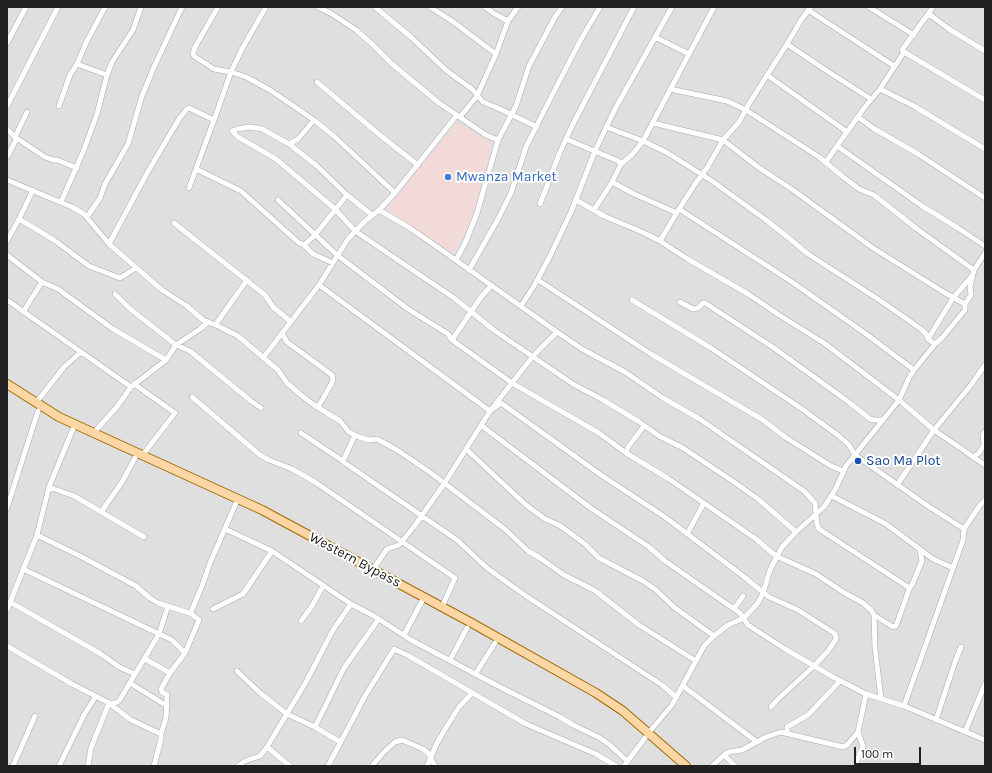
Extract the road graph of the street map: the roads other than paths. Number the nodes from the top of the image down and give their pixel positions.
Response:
1 (58, 7) edge
2 (105, 7) edge
3 (141, 7) edge
4 (182, 7) edge
5 (218, 7) edge
6 (266, 7) edge
7 (318, 7) edge
8 (375, 7) edge
9 (430, 7) edge
10 (486, 7) edge
11 (518, 7) edge
12 (562, 7) edge
13 (600, 7) edge
14 (634, 7) edge
15 (672, 7) edge
16 (714, 7) edge
17 (869, 7) edge
18 (933, 7) edge
19 (24, 8) edge
20 (809, 9) edge
21 (929, 14) junction
22 (508, 21) junction
23 (7, 30) edge
24 (12, 34) junction
25 (914, 35) junction
26 (655, 37) junction
27 (7, 43) edge
28 (788, 44) junction
29 (985, 51) edge
30 (904, 52) junction
31 (496, 54) junction
32 (689, 54) junction
33 (77, 64) junction
34 (894, 66) junction
35 (231, 72) junction
36 (107, 75) junction
37 (767, 75) junction
38 (317, 82) dead end
39 (670, 89) junction
40 (880, 89) junction
41 (477, 96) junction
42 (871, 99) junction
43 (985, 100) edge
44 (7, 106) edge
45 (59, 106) dead end
46 (746, 110) junction
47 (27, 112) dead end
48 (511, 114) junction
49 (458, 116) junction
50 (858, 117) junction
51 (214, 120) junction
52 (314, 120) junction
53 (653, 123) junction
54 (537, 127) junction
55 (606, 127) junction
56 (7, 129) edge
57 (847, 132) junction
58 (16, 137) junction
59 (566, 139) junction
60 (498, 140) junction
61 (723, 140) junction
62 (643, 141) junction
63 (290, 144) junction
64 (837, 146) junction
65 (985, 150) edge
66 (595, 151) junction
67 (7, 157) edge
68 (826, 162) junction
69 (621, 164) junction
70 (418, 165) junction
71 (77, 168) junction
72 (196, 169) junction
73 (702, 174) junction
74 (7, 180) edge
75 (612, 182) junction
76 (188, 188) dead end
77 (32, 190) junction
78 (395, 193) junction
79 (347, 194) junction
80 (985, 198) edge
81 (278, 200) dead end
82 (576, 200) junction
83 (61, 202) junction
84 (540, 204) dead end
85 (335, 209) junction
86 (379, 210) junction
87 (594, 210) junction
88 (678, 211) junction
89 (372, 215) junction
90 (87, 217) junction
91 (19, 219) junction
92 (174, 222) dead end
93 (355, 231) junction
94 (315, 235) junction
95 (7, 241) edge
96 (660, 241) junction
97 (110, 244) junction
98 (304, 245) junction
99 (985, 246) edge
100 (985, 254) edge
101 (7, 255) edge
102 (337, 255) junction
103 (456, 260) junction
104 (333, 263) junction
105 (136, 268) junction
106 (469, 270) junction
107 (973, 273) junction
108 (247, 280) junction
109 (538, 280) junction
110 (42, 282) junction
111 (320, 285) junction
112 (491, 286) junction
113 (115, 294) dead end
114 (953, 298) junction
115 (7, 300) edge
116 (632, 300) dead end
117 (680, 302) dead end
118 (965, 304) junction
119 (521, 306) junction
120 (23, 312) junction
121 (471, 312) junction
122 (290, 321) junction
123 (208, 322) junction
124 (216, 324) junction
125 (557, 332) junction
126 (282, 333) junction
127 (928, 339) junction
128 (452, 340) junction
129 (935, 344) junction
130 (176, 345) junction
131 (81, 352) junction
132 (533, 356) junction
133 (263, 358) junction
134 (166, 360) junction
135 (985, 365) edge
136 (914, 370) junction
137 (512, 383) junction
138 (7, 384) edge
139 (132, 385) junction
140 (192, 397) dead end
141 (39, 398) dead end
142 (900, 400) junction
143 (261, 408) dead end
144 (318, 408) junction
145 (38, 411) dead end
146 (490, 411) junction
147 (883, 420) junction
148 (482, 426) junction
149 (644, 426) junction
150 (73, 429) dead end
151 (97, 429) dead end
152 (934, 430) junction
153 (985, 432) edge
154 (300, 433) dead end
155 (355, 435) junction
156 (466, 449) junction
157 (145, 452) dead end
158 (626, 452) junction
159 (855, 455) junction
160 (973, 457) junction
161 (135, 458) dead end
162 (344, 461) junction
163 (985, 466) edge
164 (843, 471) junction
165 (444, 484) junction
166 (897, 485) junction
167 (49, 487) junction
168 (832, 496) junction
169 (985, 500) edge
170 (236, 503) dead end
171 (704, 503) junction
172 (7, 508) edge
173 (101, 512) junction
174 (422, 515) junction
175 (815, 515) junction
176 (806, 523) junction
177 (817, 524) junction
178 (225, 529) junction
179 (964, 529) junction
180 (796, 532) junction
181 (687, 534) junction
182 (37, 535) junction
183 (144, 537) dead end
184 (402, 542) junction
185 (920, 550) junction
186 (272, 551) junction
187 (776, 556) junction
188 (376, 565) dead end
189 (953, 568) junction
190 (23, 569) junction
191 (323, 586) junction
192 (910, 587) junction
193 (763, 592) junction
194 (743, 596) dead end
195 (422, 601) dead end
196 (10, 602) junction
197 (351, 604) junction
198 (168, 606) junction
199 (442, 607) junction
200 (213, 609) dead end
201 (734, 609) junction
202 (7, 610) edge
203 (190, 613) junction
204 (874, 615) junction
205 (744, 618) junction
206 (301, 620) dead end
207 (378, 620) junction
208 (467, 628) dead end
209 (159, 634) junction
210 (404, 635) junction
211 (714, 636) junction
212 (495, 643) dead end
213 (7, 646) edge
214 (962, 647) dead end
215 (185, 653) junction
216 (145, 659) junction
217 (450, 660) junction
218 (696, 661) junction
219 (814, 666) junction
220 (237, 671) dead end
221 (170, 673) junction
222 (135, 674) junction
223 (476, 674) junction
224 (840, 681) junction
225 (130, 683) junction
226 (985, 684) edge
227 (683, 686) junction
228 (472, 693) junction
229 (866, 694) junction
230 (96, 696) junction
231 (676, 697) junction
232 (881, 699) junction
233 (109, 703) junction
234 (167, 706) junction
235 (904, 706) junction
236 (771, 707) dead end
237 (288, 714) junction
238 (35, 716) dead end
239 (936, 720) junction
240 (315, 727) junction
241 (651, 730) dead end
242 (787, 732) junction
243 (858, 732) junction
244 (965, 732) junction
245 (161, 734) junction
246 (645, 738) dead end
247 (985, 740) edge
248 (340, 742) junction
249 (757, 742) junction
250 (267, 748) junction
251 (724, 755) junction
252 (431, 759) junction
253 (626, 764) edge
254 (13, 766) edge
255 (59, 766) edge
256 (88, 766) edge
257 (154, 766) edge
258 (238, 766) edge
259 (290, 766) edge
260 (328, 766) edge
261 (372, 766) edge
262 (427, 766) edge
263 (435, 766) edge
264 (616, 766) edge
265 (686, 766) edge
266 (712, 766) edge
267 (735, 766) edge
268 (855, 766) edge

1 - 44 street
2 - 33 street
3 - 36 street
4 - 90 street
5 - 35 street
6 - 35 street
7 - 49 street
8 - 41 street
9 - 31 street
10 - 22 street
11 - 22 street
12 - 48 street
13 - 54 street
14 - 59 street
15 - 26 street
16 - 32 street
17 - 25 street
18 - 21 street
19 - 24 street
20 - 28 street
20 - 34 street
21 - 25 street
21 - 29 street
22 - 31 street
23 - 24 street
24 - 27 street
25 - 30 street
26 - 32 street
26 - 55 street
28 - 37 street
28 - 42 street
30 - 34 street
30 - 43 street
31 - 41 street
32 - 39 street
33 - 36 street
33 - 45 street
34 - 40 street
35 - 51 street
35 - 52 street
36 - 71 street
37 - 46 street
37 - 57 street
38 - 70 street
39 - 46 street
39 - 53 street
40 - 42 street
40 - 65 street
41 - 48 street
41 - 49 street
42 - 50 street
46 - 61 street
46 - 68 street
47 - 58 street
48 - 54 street
48 - 60 street
49 - 60 street
49 - 70 street
50 - 57 street
50 - 80 street
51 - 72 street
51 - 97 street
52 - 63 street
52 - 78 street
53 - 61 street
53 - 62 street
54 - 106 street
55 - 62 street
55 - 66 street
56 - 58 street
57 - 64 street
58 - 67 street
58 - 71 street
59 - 66 street
59 - 84 street
60 - 103 street
61 - 73 street
61 - 114 street
62 - 69 street
62 - 73 street
63 - 79 street
63 - 85 street
64 - 68 street
64 - 99 street
66 - 69 street
66 - 82 street
68 - 107 street
69 - 75 street
70 - 78 street
71 - 83 street
72 - 76 street
72 - 98 street
73 - 88 street
73 - 127 street
74 - 77 street
75 - 87 street
75 - 88 street
77 - 83 street
77 - 91 street
78 - 86 street
79 - 85 street
79 - 89 street
81 - 94 street
82 - 87 street
82 - 109 street
83 - 90 street
85 - 93 street
85 - 94 street
86 - 89 street
86 - 103 street
87 - 96 street
88 - 96 street
88 - 136 street
89 - 93 street
90 - 97 street
91 - 95 street
91 - 105 street
92 - 108 street
93 - 102 street
93 - 121 street
94 - 98 street
94 - 102 street
96 - 142 street
97 - 105 street
98 - 104 street
100 - 107 street
101 - 110 street
102 - 104 street
102 - 128 street
103 - 106 street
104 - 111 street
105 - 123 street
106 - 112 street
107 - 114 street
107 - 118 street
108 - 122 street
108 - 124 street
109 - 119 street
109 - 164 street
110 - 120 street
110 - 134 street
111 - 122 street
111 - 146 street
112 - 119 street
112 - 121 street
113 - 130 street
114 - 118 street
114 - 127 street
115 - 120 street
116 - 159 street
117 - 147 street
118 - 129 street
119 - 125 street
120 - 131 street
121 - 128 street
121 - 132 street
122 - 126 street
123 - 124 street
123 - 130 street
124 - 133 street
125 - 132 street
125 - 175 street
126 - 133 street
126 - 144 street
127 - 129 street
128 - 137 street
129 - 136 street
130 - 134 street
130 - 143 street
131 - 139 street
131 - 141 street
132 - 137 street
132 - 149 street
133 - 144 street
134 - 139 street
135 - 152 street
136 - 142 street
137 - 146 street
137 - 158 street
138 - 199 main road, Western Bypass
139 - 151 street
139 - 157 street
140 - 184 street
142 - 147 street
142 - 152 street
144 - 155 street
145 - 172 street
146 - 148 street
146 - 181 street
147 - 159 street
148 - 156 street
148 - 201 street
149 - 158 street
149 - 180 street
150 - 167 street
152 - 160 street
152 - 166 street
153 - 160 street
154 - 162 street
155 - 162 street
155 - 165 street
156 - 165 street
156 - 211 street
158 - 171 street
159 - 164 street
159 - 166 street
160 - 163 street
161 - 173 street
162 - 174 street
164 - 168 street
165 - 174 street
165 - 218 street
166 - 179 street
167 - 173 street
167 - 182 street
168 - 175 street
168 - 185 street
169 - 179 street
170 - 178 street
171 - 181 street
171 - 187 street
173 - 183 street
174 - 184 street
174 - 231 street
175 - 176 street
175 - 177 street
176 - 177 street
176 - 180 street
177 - 192 street
178 - 186 street
178 - 203 street
179 - 189 street
180 - 187 street
181 - 193 street
182 - 190 street
182 - 198 street
184 - 188 street
184 - 199 street
185 - 189 street
185 - 192 street
186 - 191 street
186 - 200 street
187 - 193 street
187 - 204 street
189 - 235 street
190 - 196 street
190 - 209 street
191 - 197 street
191 - 206 street
192 - 204 street
193 - 205 street
193 - 219 street
194 - 201 street
195 - 210 street
196 - 202 street
196 - 222 street
197 - 207 street
197 - 237 street
198 - 203 street
198 - 209 street
199 - 265 main road, Western Bypass
201 - 205 street
203 - 215 street
204 - 232 street
205 - 211 street
205 - 219 street
207 - 210 street
207 - 240 street
208 - 217 street
209 - 215 street
209 - 216 street
210 - 217 street
211 - 218 street
212 - 223 street
213 - 230 street
214 - 239 street
215 - 221 street
216 - 221 street
216 - 222 street
217 - 223 street
218 - 227 street
219 - 224 street
219 - 236 street
220 - 237 street
221 - 234 street
222 - 225 street
223 - 253 street
224 - 229 street
224 - 242 street
225 - 233 street
225 - 234 street
226 - 244 street
227 - 231 street
227 - 249 street
228 - 248 street
228 - 252 street
228 - 264 street
229 - 232 street
229 - 243 street
230 - 233 street
230 - 255 street
231 - 241 street
232 - 235 street
233 - 245 street
233 - 256 street
234 - 245 street
235 - 239 street
237 - 240 street
237 - 250 street
238 - 254 street
239 - 244 street
240 - 248 street
242 - 243 street
242 - 249 street
243 - 268 street
244 - 247 street
245 - 257 street
246 - 253 street
248 - 260 street
249 - 251 street
250 - 258 street
250 - 259 street
251 - 266 street
251 - 267 street
252 - 261 street
252 - 262 street
252 - 263 street

